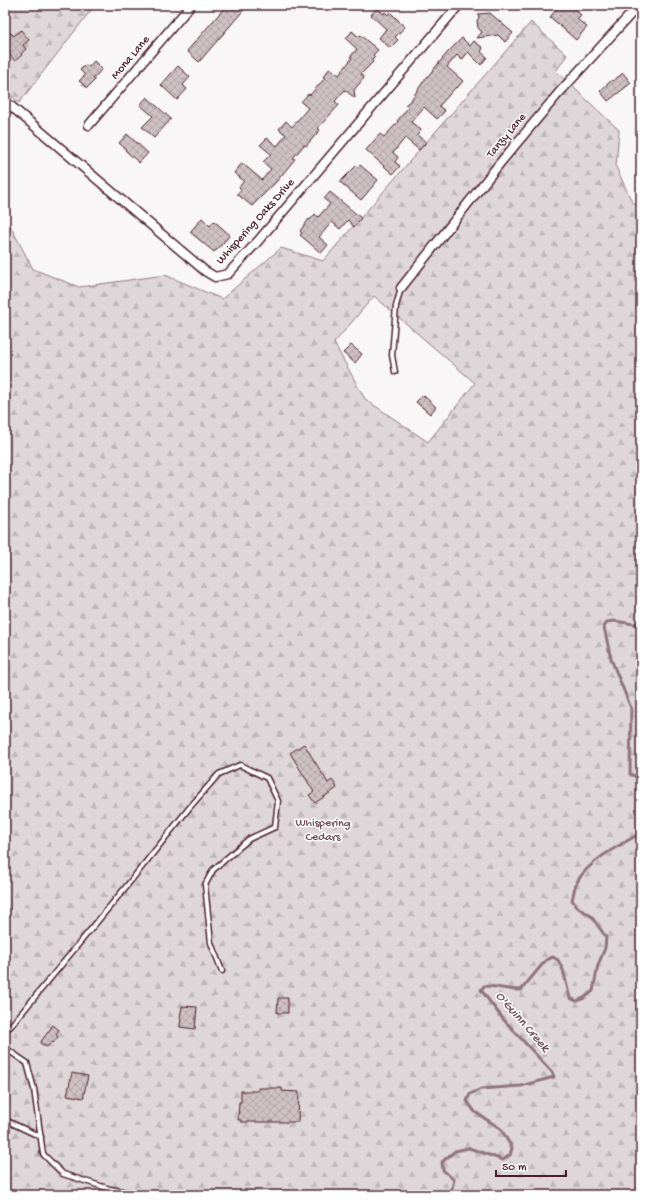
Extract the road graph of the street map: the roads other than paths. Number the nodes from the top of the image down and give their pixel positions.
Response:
1 (191, 5) edge
2 (458, 5) edge
3 (639, 5) edge
4 (5, 100) edge
5 (89, 125) dead end
6 (401, 288) joint
7 (395, 372) dead end
8 (222, 971) dead end
9 (5, 1030) edge
10 (5, 1048) edge
11 (5, 1120) edge
12 (41, 1137) junction
13 (143, 1195) edge

1 - 5 street, Mona Lane
2 - 4 street, Whispering Oaks Drive
3 - 6 street, Tanzy Lane
6 - 7 lane
8 - 9 lane
10 - 12 lane
11 - 12 lane
12 - 13 lane

